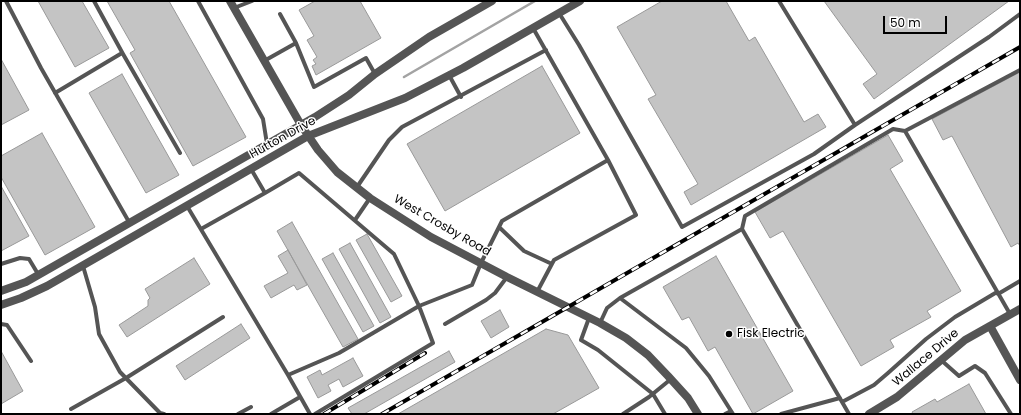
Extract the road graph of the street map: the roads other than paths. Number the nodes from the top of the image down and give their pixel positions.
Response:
1 (6, 1) edge
2 (94, 1) edge
3 (198, 1) edge
4 (252, 1) edge
5 (492, 1) edge
6 (779, 1) edge
7 (577, 2) edge
8 (232, 5) edge
9 (559, 13) junction
10 (280, 14) dead end
11 (1020, 14) edge
12 (533, 28) junction
13 (296, 43) junction
14 (546, 50) junction
15 (122, 53) junction
16 (264, 61) junction
17 (1020, 70) edge
18 (375, 74) junction
19 (449, 75) junction
20 (55, 94) junction
21 (461, 97) junction
22 (301, 125) junction
23 (855, 125) junction
24 (905, 130) junction
25 (308, 136) junction
26 (267, 144) junction
27 (180, 153) dead end
28 (608, 160) junction
29 (251, 169) junction
30 (357, 187) junction
31 (265, 192) junction
32 (180, 193) junction
33 (370, 198) junction
34 (187, 206) junction
35 (356, 220) junction
36 (129, 222) junction
37 (499, 227) junction
38 (201, 229) junction
39 (742, 229) junction
40 (76, 253) junction
41 (481, 263) junction
42 (1, 264) edge
43 (552, 264) junction
44 (83, 266) junction
45 (38, 274) junction
46 (507, 277) junction
47 (1020, 281) edge
48 (1, 291) edge
49 (536, 292) junction
50 (998, 293) junction
51 (620, 298) junction
52 (1, 304) edge
53 (419, 306) junction
54 (1020, 309) edge
55 (1010, 314) junction
56 (223, 317) dead end
57 (589, 318) junction
58 (600, 323) junction
59 (1, 324) edge
60 (445, 324) dead end
61 (990, 326) junction
62 (941, 360) junction
63 (31, 361) dead end
64 (288, 375) junction
65 (126, 378) junction
66 (671, 379) junction
67 (1020, 380) edge
68 (653, 394) junction
69 (300, 397) junction
70 (841, 400) junction
71 (251, 407) dead end
72 (71, 409) dead end
73 (732, 412) edge
74 (164, 414) edge
75 (238, 414) edge
76 (270, 414) edge
77 (310, 414) edge
78 (315, 414) edge
79 (623, 414) edge
80 (665, 414) edge
81 (698, 414) edge
82 (725, 414) edge
83 (781, 414) edge
84 (849, 414) edge
85 (869, 414) edge
86 (1011, 414) edge

1 - 20 lane
2 - 15 lane
3 - 26 lane
4 - 8 lane
5 - 18 street, Hutton Drive
6 - 23 lane
7 - 9 street, Hutton Drive
8 - 16 street, West Crosby Road
9 - 12 street, Hutton Drive
9 - 23 lane
10 - 13 lane
11 - 23 lane
12 - 14 lane
12 - 19 street, Hutton Drive
13 - 16 lane
13 - 18 lane
14 - 21 lane
14 - 28 lane
15 - 20 lane
15 - 27 lane
16 - 22 street, West Crosby Road
17 - 24 lane
18 - 22 street, Hutton Drive
19 - 21 lane
19 - 25 street, Hutton Drive
20 - 36 lane
21 - 30 lane
22 - 25 street, West Crosby Road
22 - 26 street, Hutton Drive
24 - 39 lane
24 - 50 lane
25 - 29 street, Hutton Drive
25 - 30 street, West Crosby Road
26 - 32 street, Hutton Drive
28 - 37 lane
28 - 43 lane
29 - 31 lane
29 - 34 street, Hutton Drive
30 - 33 street, West Crosby Road
31 - 35 lane
31 - 38 lane
32 - 34 street
32 - 36 street, Hutton Drive
33 - 35 lane
33 - 41 street, West Crosby Road
34 - 38 lane
34 - 44 street, Hutton Drive
35 - 53 lane
36 - 40 street, Hutton Drive
37 - 41 lane
37 - 43 lane
38 - 64 lane
39 - 51 lane
39 - 70 lane
40 - 44 street
40 - 45 street, Hutton Drive
41 - 46 street, West Crosby Road
41 - 53 lane
42 - 45 lane
43 - 49 lane
44 - 52 street, Hutton Drive
44 - 65 lane
45 - 48 street, Hutton Drive
46 - 49 street, West Crosby Road
46 - 60 lane
47 - 50 lane
49 - 57 street, West Crosby Road
50 - 55 lane
50 - 70 lane
51 - 58 lane
51 - 73 lane
53 - 64 lane
53 - 78 lane
54 - 55 street, Wallace Drive
55 - 61 street, Wallace Drive
56 - 65 lane
57 - 58 street, West Crosby Road
57 - 68 lane
58 - 66 street, West Crosby Road
59 - 63 lane
61 - 62 street, Wallace Drive
61 - 67 street
62 - 85 street, Wallace Drive
62 - 86 lane
64 - 69 lane
65 - 72 lane
65 - 74 lane
66 - 68 lane
66 - 81 street, West Crosby Road
68 - 79 lane
68 - 80 lane
69 - 76 lane
69 - 77 lane
70 - 83 lane
70 - 84 lane
71 - 75 lane
73 - 82 lane

